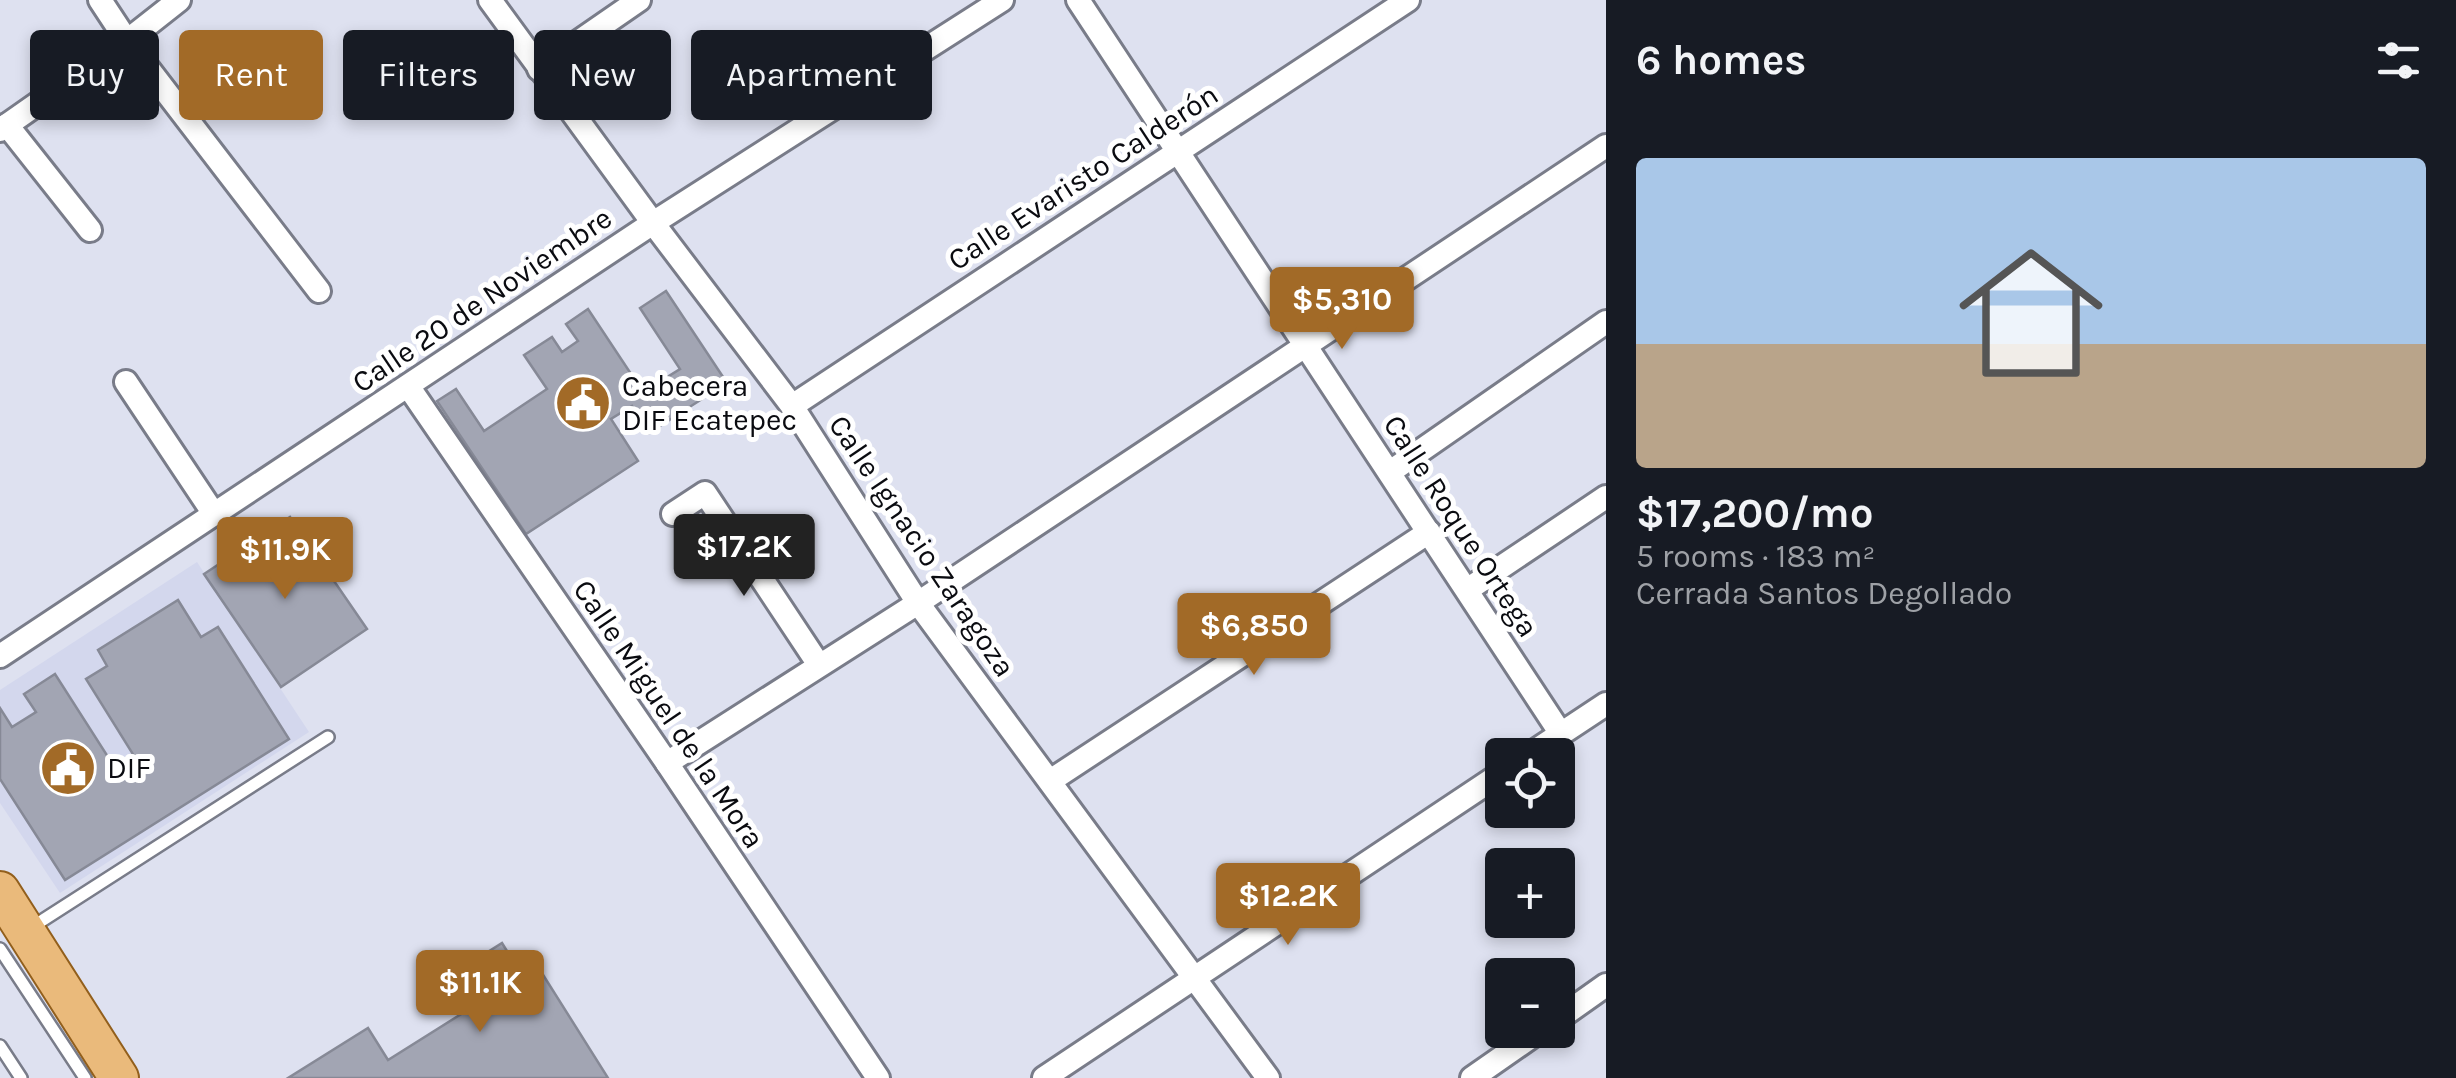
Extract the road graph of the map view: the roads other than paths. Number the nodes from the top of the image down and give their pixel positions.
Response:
1 (100, 0) edge
2 (179, 0) edge
3 (490, 0) edge
4 (639, 0) edge
5 (1002, 0) edge
6 (1078, 0) edge
7 (1408, 0) edge
8 (120, 30) edge
9 (140, 30) edge
10 (596, 30) edge
11 (534, 61) edge
12 (159, 82) edge
13 (30, 109) edge
14 (577, 120) edge
15 (4, 127) edge
16 (1606, 146) edge
17 (1178, 150) junction
18 (653, 223) junction
19 (90, 230) dead end
20 (319, 290) dead end
21 (1606, 322) edge
22 (1306, 345) junction
23 (126, 382) dead end
24 (408, 386) junction
25 (792, 406) junction
26 (1390, 472) junction
27 (1606, 497) edge
28 (214, 514) junction
29 (673, 514) dead end
30 (1430, 532) junction
31 (1467, 590) junction
32 (918, 603) junction
33 (0, 656) edge
34 (819, 665) junction
35 (1606, 704) edge
36 (1561, 734) junction
37 (328, 737) dead end
38 (1555, 738) edge
39 (668, 762) junction
40 (1050, 781) junction
41 (1485, 784) edge
42 (0, 891) edge
43 (13, 940) edge
44 (1194, 979) junction
45 (1606, 985) edge
46 (1575, 1007) edge
47 (0, 1046) edge
48 (1515, 1048) edge
49 (21, 1078) edge
50 (85, 1078) edge
51 (119, 1078) edge
52 (878, 1078) edge
53 (1044, 1078) edge
54 (1268, 1078) edge
55 (1472, 1078) edge

1 - 8 street
2 - 9 street
3 - 11 street, Calle Ignacio Zaragoza
4 - 10 street
5 - 18 street, Calle 20 de Noviembre
6 - 17 street, Calle Roque Ortega
7 - 17 street, Calle Evaristo Calderón
12 - 20 street
13 - 15 street
14 - 18 street, Calle Ignacio Zaragoza
15 - 19 street
16 - 22 street
17 - 22 street, Calle Roque Ortega
17 - 25 street, Calle Evaristo Calderón
18 - 24 street, Calle 20 de Noviembre
18 - 25 street, Calle Ignacio Zaragoza
21 - 26 street
22 - 26 street, Calle Roque Ortega
22 - 32 street
23 - 28 street
24 - 28 street, Calle 20 de Noviembre
24 - 39 street, Calle Miguel de la Mora
25 - 32 street, Calle Ignacio Zaragoza
26 - 30 street, Calle Roque Ortega
27 - 31 street
28 - 33 street, Calle 20 de Noviembre
29 - 34 street
30 - 31 street, Calle Roque Ortega
30 - 40 street
31 - 36 street, Calle Roque Ortega
32 - 34 street
32 - 40 street, Calle Ignacio Zaragoza
34 - 39 street
35 - 36 street
36 - 38 street
37 - 43 lane
39 - 52 street, Calle Miguel de la Mora
40 - 44 street, Calle Ignacio Zaragoza
41 - 44 street
42 - 43 main road
43 - 50 lane
43 - 51 main road
44 - 53 street
44 - 54 street, Calle Ignacio Zaragoza
45 - 46 street
47 - 49 lane
48 - 55 street

